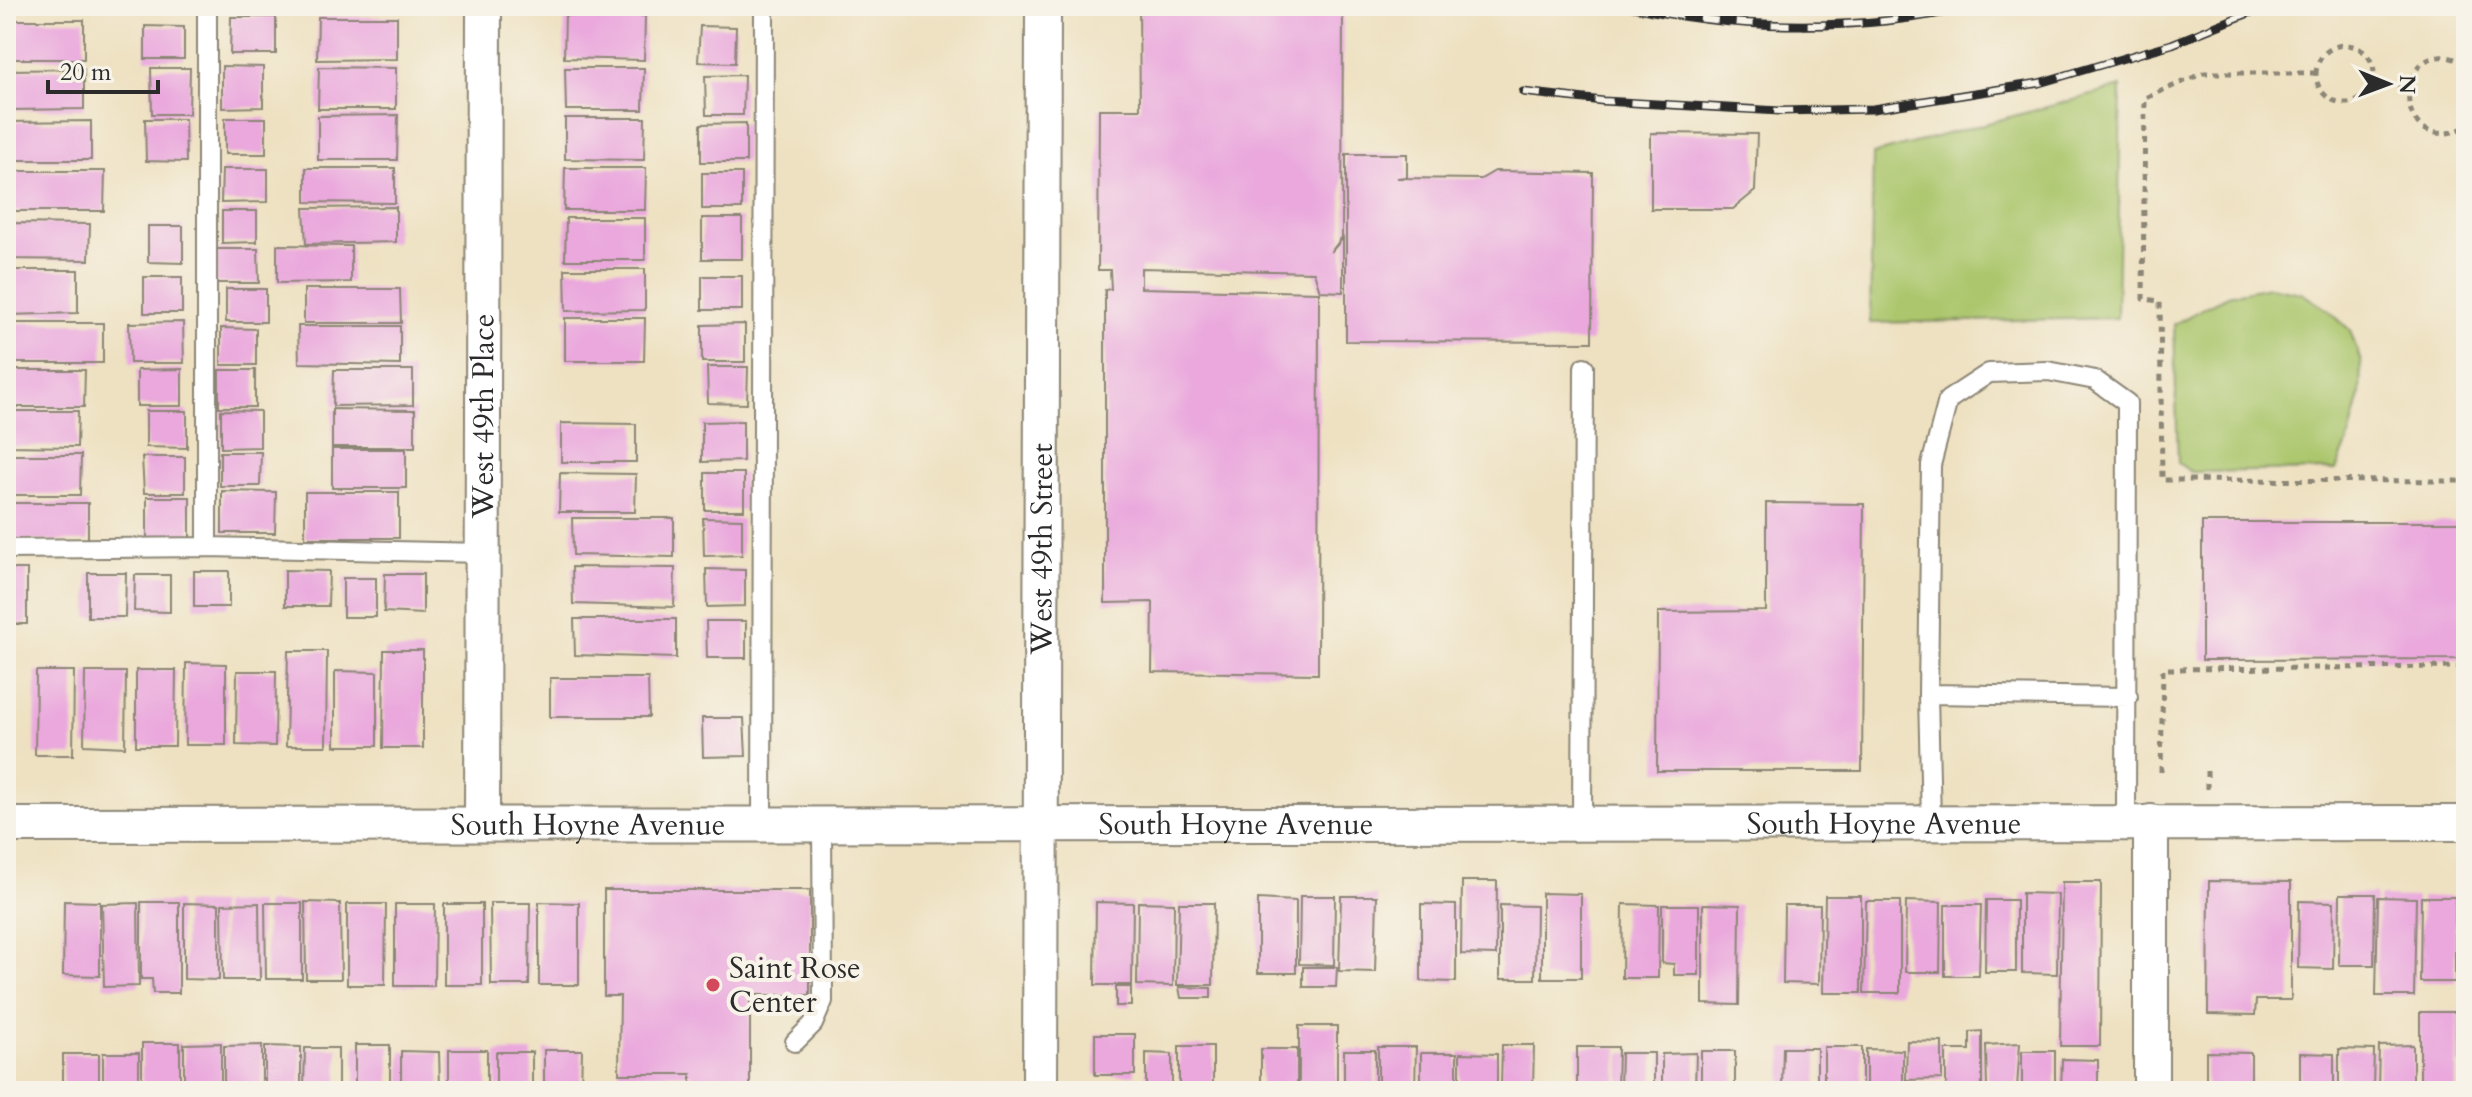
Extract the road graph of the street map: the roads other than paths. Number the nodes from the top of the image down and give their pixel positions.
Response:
1 (207, 6) edge
2 (484, 6) edge
3 (764, 6) edge
4 (1043, 6) edge
5 (1584, 367) dead end
6 (207, 547) junction
7 (6, 549) edge
8 (484, 553) junction
9 (1928, 694) junction
10 (2128, 697) junction
11 (1582, 822) junction
12 (1931, 822) junction
13 (2138, 822) junction
14 (2466, 823) edge
15 (482, 824) junction
16 (762, 824) junction
17 (822, 824) junction
18 (1041, 824) junction
19 (6, 825) edge
20 (795, 1042) dead end
21 (1040, 1091) edge
22 (2151, 1091) edge

1 - 6 lane
2 - 8 street, West 49th Place
3 - 16 lane
4 - 18 street, West 49th Street
5 - 11 lane
6 - 7 lane
6 - 8 lane
8 - 15 street, West 49th Place
9 - 10 lane
9 - 10 lane
9 - 12 lane
10 - 13 lane
11 - 12 street, South Hoyne Avenue
11 - 18 street, South Hoyne Avenue
12 - 13 street, South Hoyne Avenue
13 - 14 street, South Hoyne Avenue
13 - 22 street
15 - 16 street, South Hoyne Avenue
15 - 19 street, South Hoyne Avenue
16 - 17 street, South Hoyne Avenue
17 - 18 street, South Hoyne Avenue
17 - 20 lane
18 - 21 street, West 49th Street

